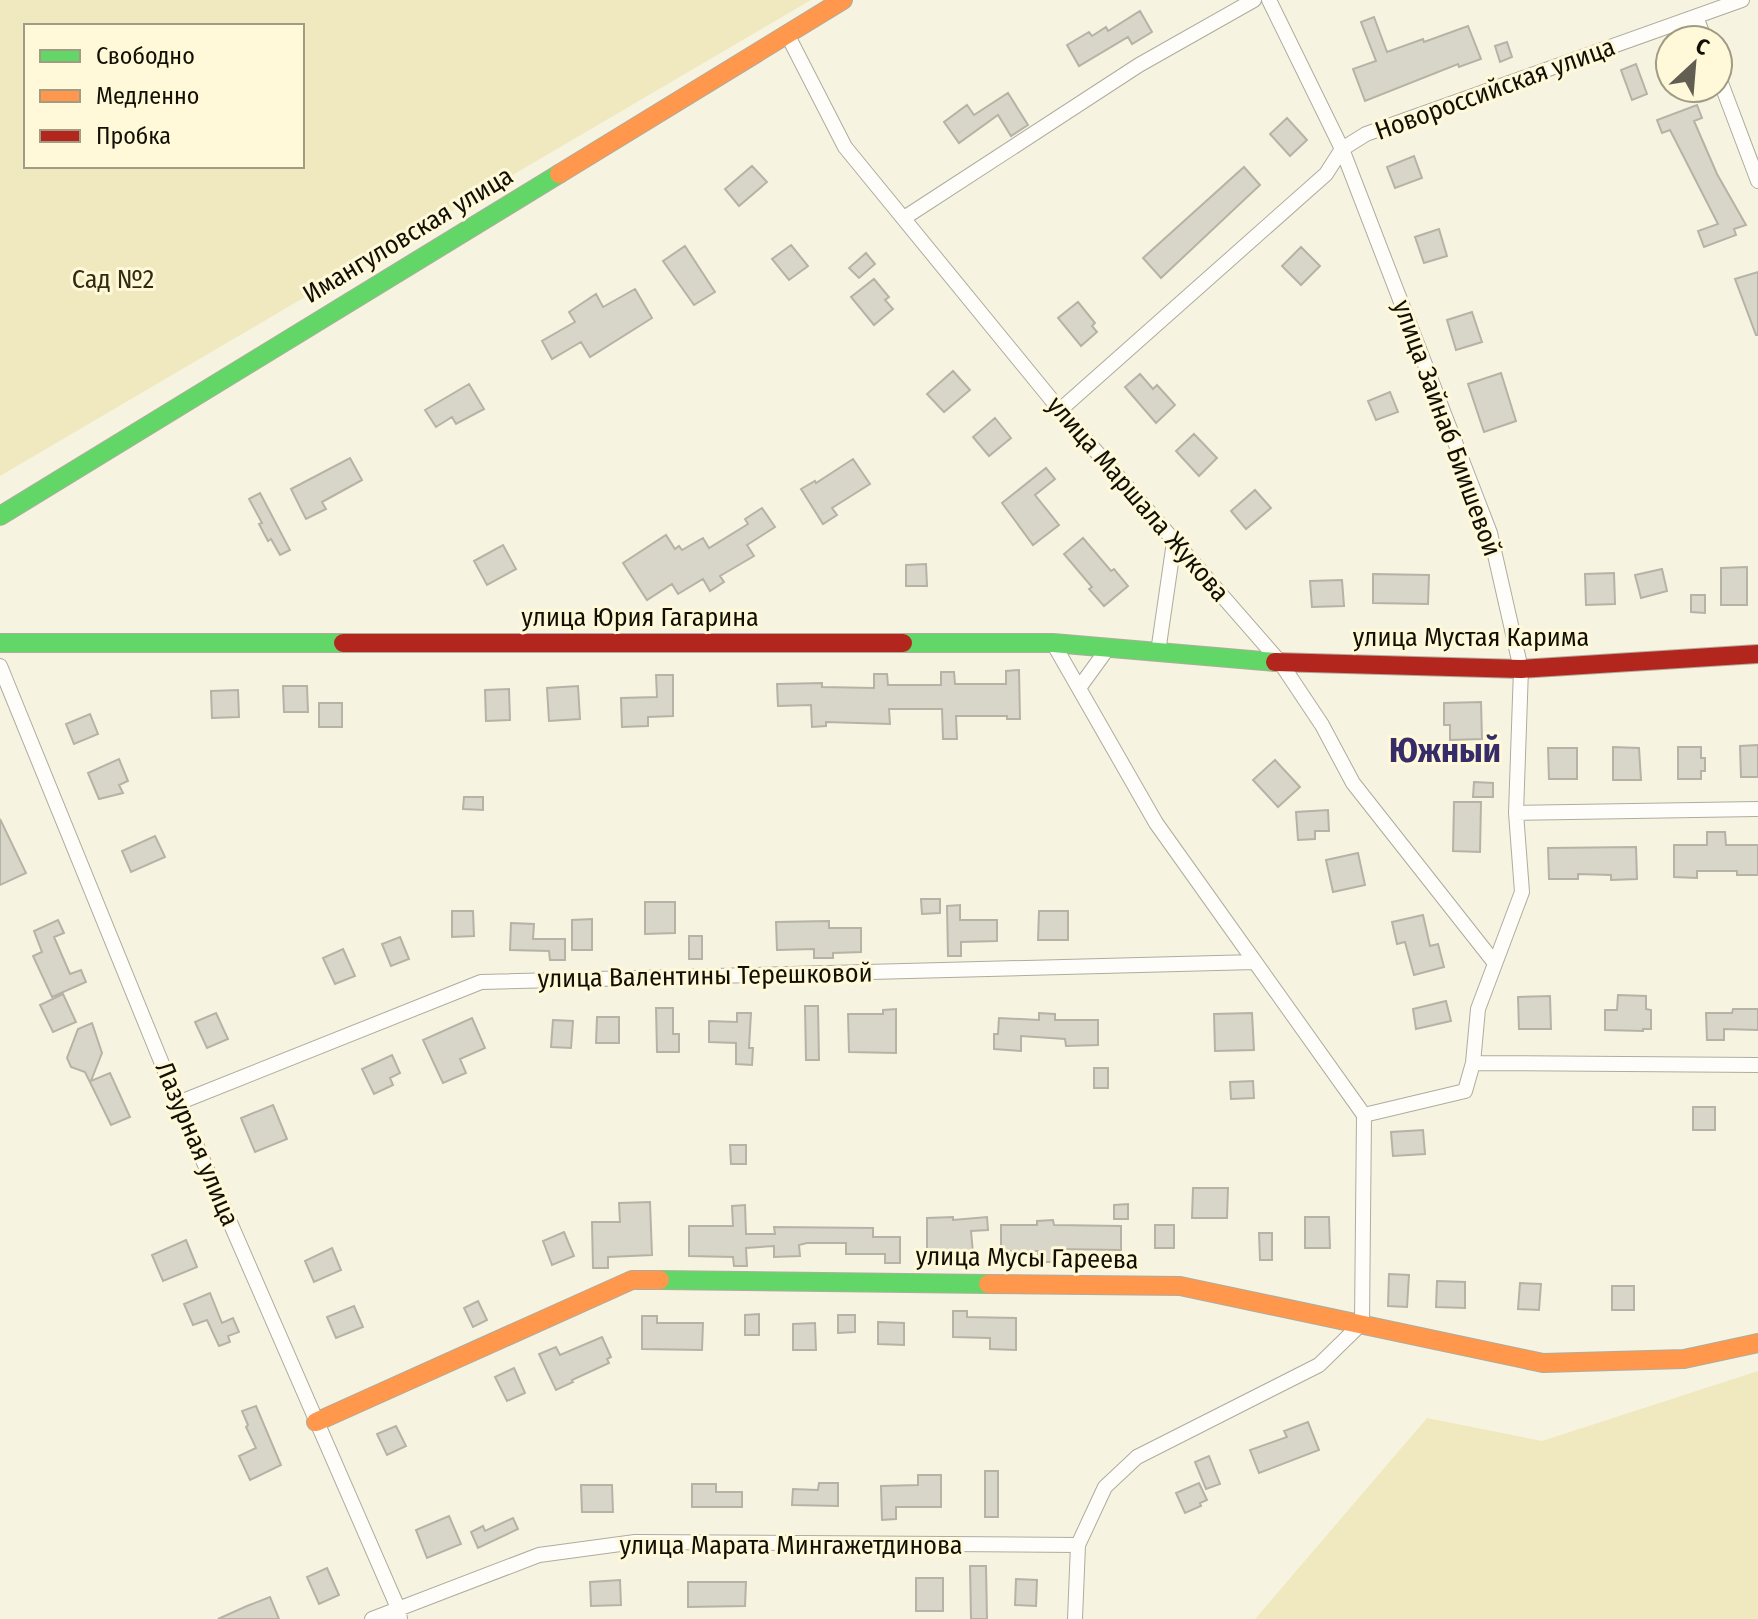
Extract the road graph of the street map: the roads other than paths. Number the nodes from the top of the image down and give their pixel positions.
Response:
1 (843, 0) edge
2 (1254, 0) edge
3 (1269, 0) edge
4 (1742, 0) edge
5 (1696, 17) junction
6 (1699, 24) edge
7 (787, 34) junction
8 (1729, 104) edge
9 (1342, 149) junction
10 (1758, 181) edge
11 (904, 218) junction
12 (1060, 410) junction
13 (0, 516) edge
14 (1174, 542) junction
15 (0, 643) edge
16 (1053, 643) junction
17 (1108, 648) junction
18 (1158, 652) junction
19 (1758, 654) edge
20 (1280, 662) junction
21 (0, 666) edge
22 (1521, 669) junction
23 (1079, 688) junction
24 (1758, 809) edge
25 (1516, 813) junction
26 (1255, 962) junction
27 (1494, 962) junction
28 (1473, 1063) junction
29 (1758, 1065) edge
30 (178, 1103) junction
31 (1364, 1115) junction
32 (1362, 1323) junction
33 (1758, 1343) edge
34 (316, 1422) junction
35 (1078, 1545) junction
36 (399, 1614) edge
37 (372, 1619) edge
38 (1075, 1619) edge

1 - 7 street, Имангуловская улица
2 - 11 street
3 - 9 street, улица Зайнаб Биишевой
4 - 5 street, Новороссийская улица
5 - 6 street
5 - 9 street, Новороссийская улица
7 - 11 street, улица Маршала Жукова
7 - 13 street, Имангуловская улица
8 - 10 street
9 - 12 street, Новороссийская улица
9 - 22 street, улица Зайнаб Биишевой
11 - 12 street, улица Маршала Жукова
12 - 14 street, улица Маршала Жукова
14 - 18 street
14 - 20 street, улица Маршала Жукова
15 - 16 street, улица Юрия Гагарина
16 - 17 street, улица Юрия Гагарина
16 - 23 street
17 - 18 street, улица Юрия Гагарина
17 - 23 street
18 - 20 street, улица Юрия Гагарина
19 - 22 street, улица Мустая Карима
20 - 22 street, улица Мустая Карима
20 - 27 street, улица Маршала Жукова
21 - 30 street, Лазурная улица
22 - 25 street, улица Зайнаб Биишевой
23 - 26 street
24 - 25 street
25 - 27 street, улица Зайнаб Биишевой
26 - 30 street, улица Валентины Терешковой
26 - 31 street
27 - 28 street, улица Зайнаб Биишевой
28 - 29 street
28 - 31 street
30 - 34 street, Лазурная улица
31 - 32 street
32 - 33 street, улица Мусы Гареева
32 - 34 street, улица Мусы Гареева
32 - 35 street
34 - 36 street, Лазурная улица
35 - 36 street, улица Марата Мингажетдинова
35 - 38 street
36 - 37 street, улица Марата Мингажетдинова

